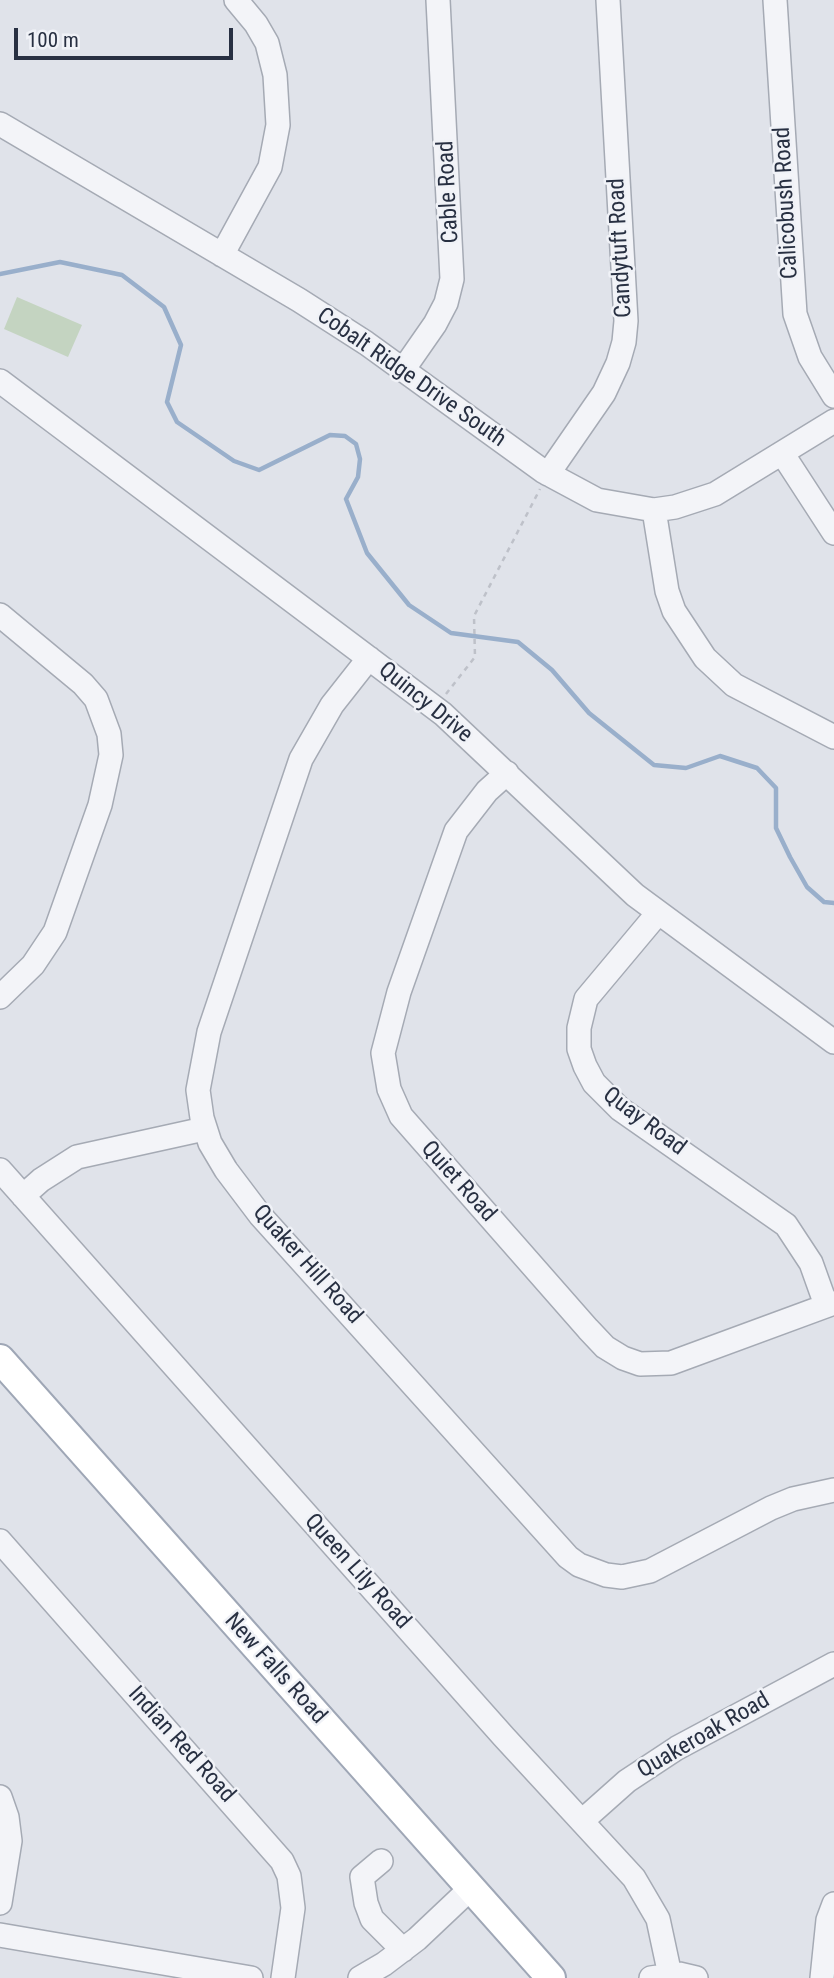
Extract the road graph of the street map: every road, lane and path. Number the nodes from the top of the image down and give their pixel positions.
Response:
1 (236, 0) edge
2 (438, 0) edge
3 (608, 0) edge
4 (775, 0) edge
5 (0, 124) edge
6 (222, 255) junction
7 (403, 370) junction
8 (0, 382) edge
9 (834, 396) edge
10 (834, 421) edge
11 (782, 453) junction
12 (548, 474) junction
13 (654, 510) junction
14 (834, 533) edge
15 (0, 615) edge
16 (369, 658) junction
17 (435, 708) junction
18 (834, 737) edge
19 (506, 773) junction
20 (658, 913) junction
21 (0, 997) edge
22 (834, 1042) edge
23 (204, 1129) junction
24 (0, 1170) edge
25 (23, 1196) junction
26 (830, 1304) edge
27 (0, 1359) edge
28 (834, 1490) edge
29 (0, 1541) edge
30 (834, 1664) edge
31 (0, 1797) edge
32 (582, 1822) junction
33 (382, 1861) dead end
34 (471, 1888) junction
35 (0, 1903) edge
36 (834, 1904) edge
37 (0, 1935) edge
38 (403, 1950) junction
39 (661, 1977) edge
40 (251, 1978) edge
41 (283, 1978) edge
42 (360, 1978) edge
43 (551, 1978) edge
44 (696, 1978) edge
45 (822, 1978) edge

1 - 6 street
2 - 7 street, Cable Road
3 - 12 street, Candytuft Road
4 - 9 street, Calicobush Road
5 - 6 street, Cobalt Ridge Drive South
6 - 7 street, Cobalt Ridge Drive South
7 - 12 street, Cobalt Ridge Drive South
8 - 16 street, Quincy Drive
10 - 11 street, Cobalt Ridge Drive South
11 - 13 street, Cobalt Ridge Drive South
11 - 14 street
12 - 13 street, Cobalt Ridge Drive South
12 - 17 path
13 - 18 street
15 - 21 street
16 - 17 street, Quincy Drive
16 - 23 street, Quaker Hill Road
17 - 19 street, Quincy Drive
19 - 20 street, Quincy Drive
19 - 26 street, Quiet Road
20 - 22 street, Quincy Drive
20 - 26 street, Quay Road
23 - 25 street
23 - 28 street, Quaker Hill Road
24 - 25 street, Queen Lily Road
25 - 32 street, Queen Lily Road
27 - 34 main road, New Falls Road
29 - 41 street, Indian Red Road
30 - 32 street, Quakeroak Road
31 - 35 street
32 - 39 street, Queen Lily Road
33 - 38 street
34 - 38 street
34 - 43 main road, New Falls Road
36 - 45 street
37 - 40 street
38 - 42 street
39 - 44 street

